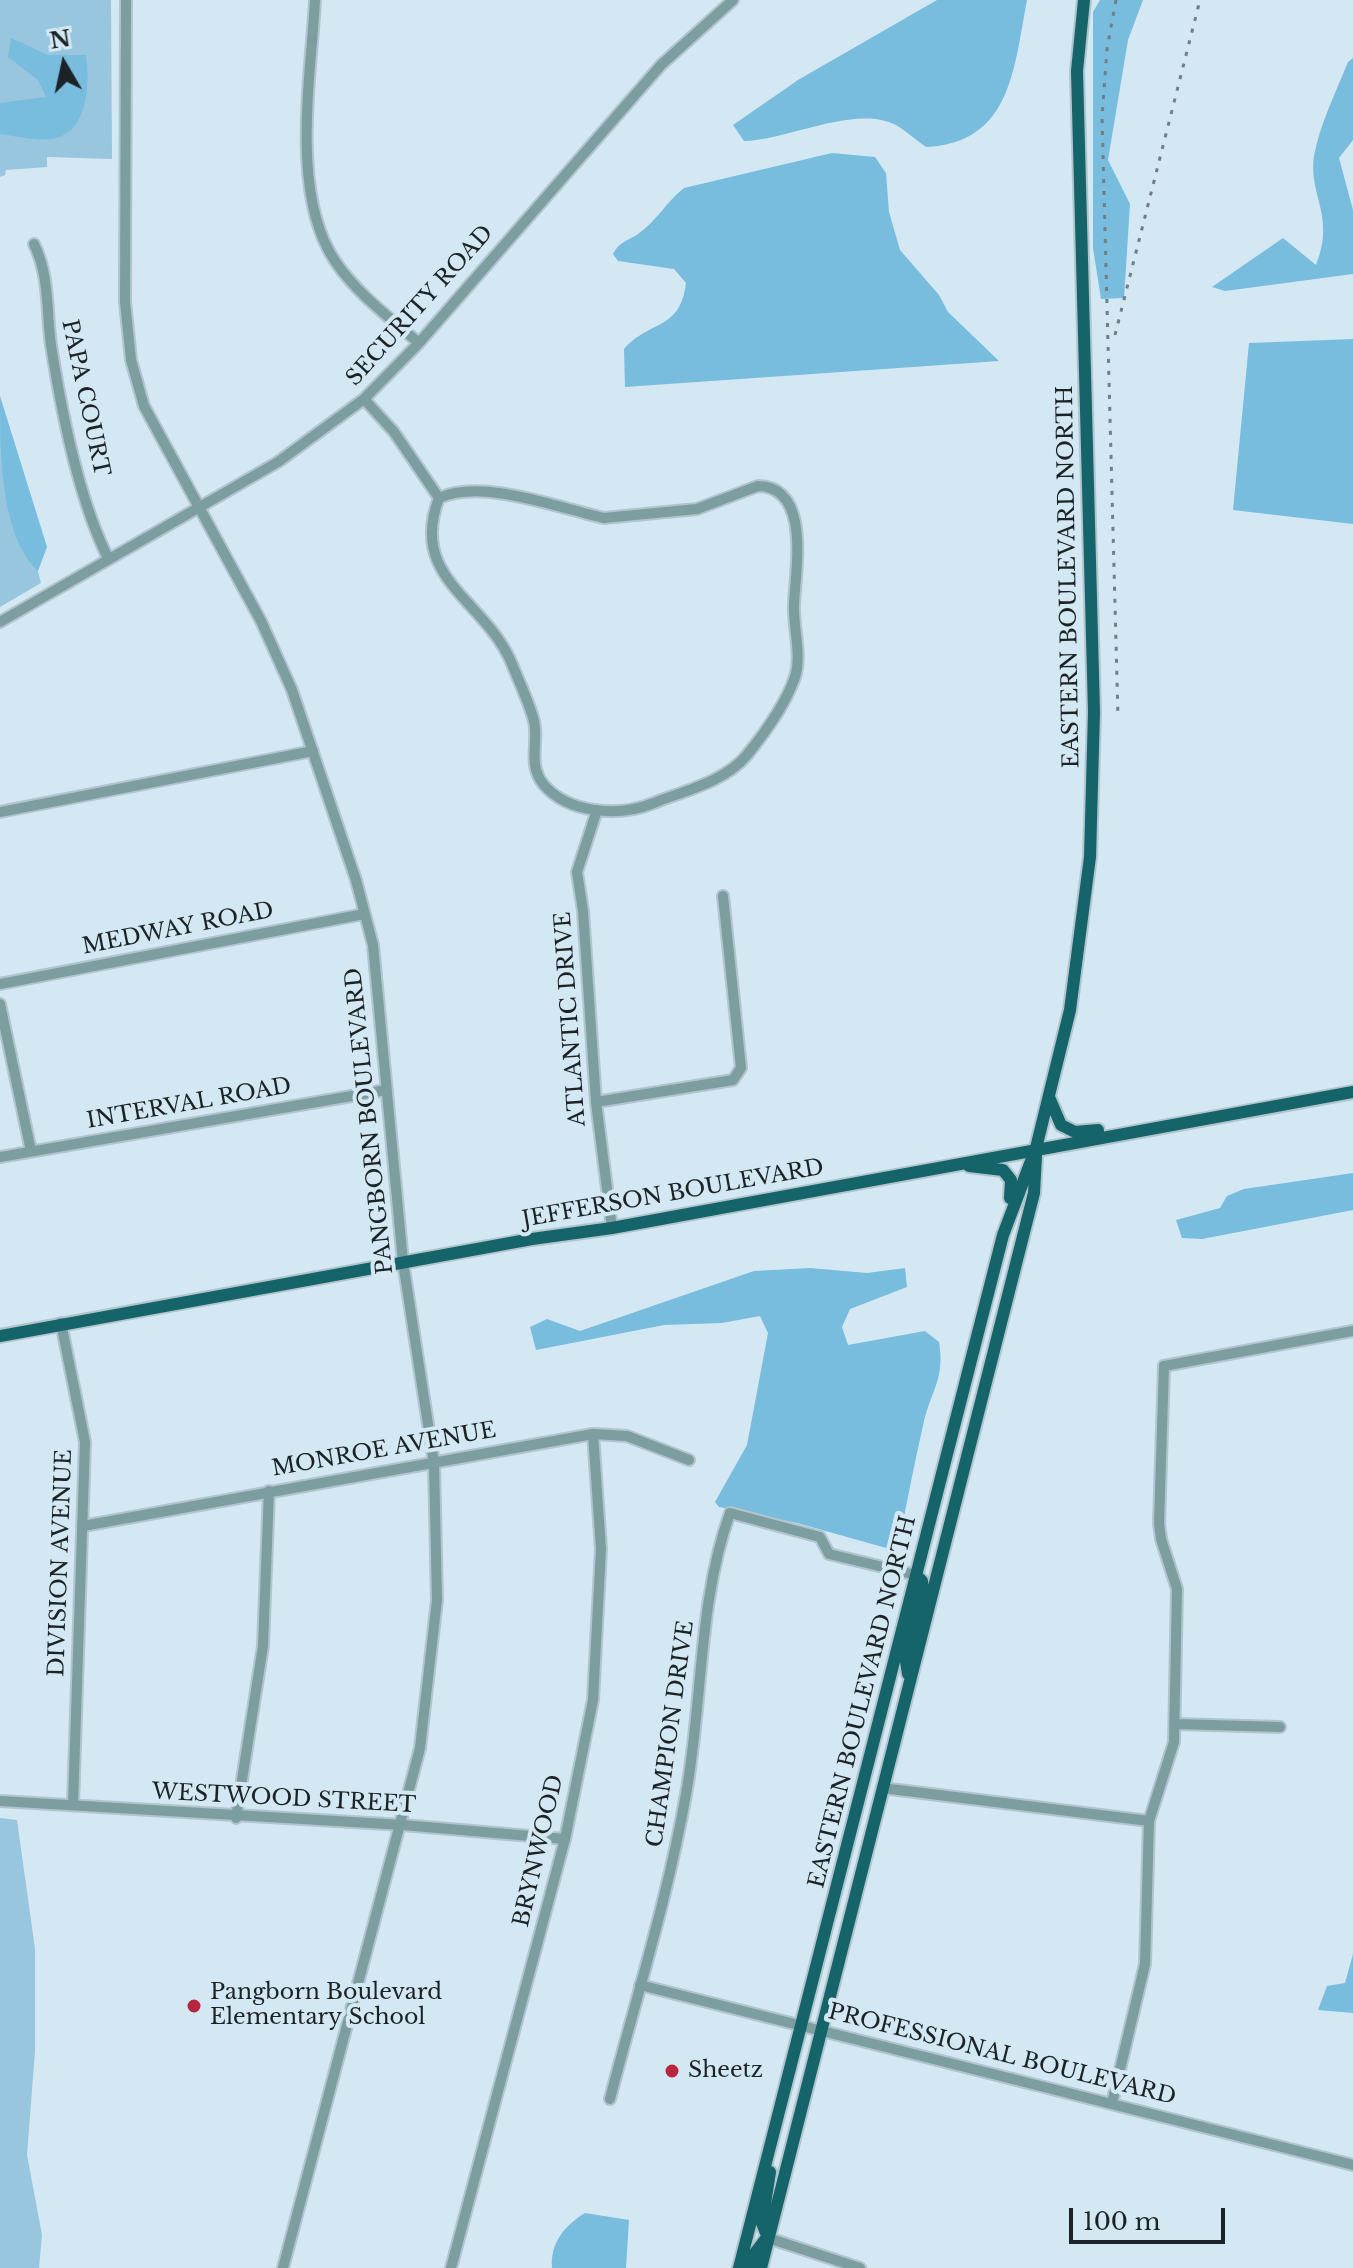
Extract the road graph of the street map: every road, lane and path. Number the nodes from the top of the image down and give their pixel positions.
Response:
1 (126, 0) edge
2 (315, 0) edge
3 (733, 0) edge
4 (1084, 0) edge
5 (34, 244) dead end
6 (419, 343) junction
7 (364, 399) junction
8 (439, 498) junction
9 (200, 507) junction
10 (108, 558) junction
11 (0, 622) edge
12 (313, 751) junction
13 (597, 810) junction
14 (0, 812) edge
15 (723, 896) dead end
16 (364, 914) junction
17 (0, 984) edge
18 (0, 1004) edge
19 (386, 1090) junction
20 (1353, 1092) edge
21 (1049, 1097) junction
22 (596, 1102) junction
23 (1145, 1128) junction
24 (1036, 1148) junction
25 (31, 1151) junction
26 (0, 1157) edge
27 (946, 1165) junction
28 (612, 1228) junction
29 (1003, 1235) junction
30 (403, 1262) junction
31 (61, 1323) junction
32 (1353, 1331) edge
33 (0, 1336) edge
34 (593, 1434) junction
35 (689, 1460) dead end
36 (434, 1463) junction
37 (269, 1491) junction
38 (83, 1526) junction
39 (916, 1575) junction
40 (894, 1661) junction
41 (909, 1681) junction
42 (1176, 1724) junction
43 (1280, 1727) dead end
44 (882, 1788) junction
45 (0, 1801) edge
46 (73, 1805) junction
47 (236, 1818) junction
48 (1149, 1821) junction
49 (403, 1825) junction
50 (565, 1839) junction
51 (640, 1985) junction
52 (801, 2024) junction
53 (821, 2029) junction
54 (610, 2099) dead end
55 (1112, 2103) junction
56 (775, 2124) junction
57 (1353, 2165) edge
58 (768, 2238) junction
59 (283, 2268) edge
60 (451, 2268) edge
61 (739, 2268) edge
62 (750, 2268) edge
63 (761, 2268) edge
64 (860, 2268) edge

1 - 9 street, PANGBORN BOULEVARD
2 - 6 street
3 - 6 street, SECURITY ROAD
4 - 21 main road, EASTERN BOULEVARD NORTH
5 - 10 street, PAPA COURT
6 - 7 street, SECURITY ROAD
7 - 8 street
7 - 9 street, SECURITY ROAD
8 - 13 street
8 - 13 street
9 - 10 street, SECURITY ROAD
9 - 12 street, PANGBORN BOULEVARD
10 - 11 street, SECURITY ROAD
12 - 14 street
12 - 16 street, PANGBORN BOULEVARD
13 - 22 street, ATLANTIC DRIVE
15 - 22 street
16 - 17 street, MEDWAY ROAD
16 - 19 street, PANGBORN BOULEVARD
18 - 25 street
19 - 25 street, INTERVAL ROAD
19 - 30 street, PANGBORN BOULEVARD
20 - 23 main road, JEFFERSON BOULEVARD
21 - 23 main road
21 - 24 main road, EASTERN BOULEVARD NORTH
22 - 28 street, ATLANTIC DRIVE
23 - 24 main road, JEFFERSON BOULEVARD
24 - 27 main road, JEFFERSON BOULEVARD
24 - 29 main road, EASTERN BOULEVARD NORTH
24 - 41 main road, EASTERN BOULEVARD NORTH
25 - 26 street, INTERVAL ROAD
27 - 28 main road, JEFFERSON BOULEVARD
27 - 29 main road
28 - 30 main road, JEFFERSON BOULEVARD
29 - 39 main road, EASTERN BOULEVARD NORTH
30 - 31 main road, JEFFERSON BOULEVARD
30 - 36 street, PANGBORN BOULEVARD
31 - 33 main road, JEFFERSON BOULEVARD
31 - 38 street, DIVISION AVENUE
32 - 42 street
34 - 35 street, MONROE AVENUE
34 - 36 street, MONROE AVENUE
34 - 50 street, BRYNWOOD
36 - 37 street, MONROE AVENUE
36 - 49 street, PANGBORN BOULEVARD
37 - 38 street, MONROE AVENUE
37 - 47 street
38 - 46 street, DIVISION AVENUE
39 - 40 main road, EASTERN BOULEVARD NORTH
39 - 41 main road
39 - 51 street, CHAMPION DRIVE
40 - 44 main road
40 - 52 main road, EASTERN BOULEVARD NORTH
41 - 44 main road, EASTERN BOULEVARD NORTH
42 - 43 street
42 - 48 street
44 - 48 street
44 - 53 main road, EASTERN BOULEVARD NORTH
45 - 46 street, WESTWOOD STREET
46 - 47 street, WESTWOOD STREET
47 - 49 street, WESTWOOD STREET
48 - 55 street
49 - 50 street, WESTWOOD STREET
49 - 59 street, PANGBORN BOULEVARD
50 - 60 street, BRYNWOOD
51 - 52 street, PROFESSIONAL BOULEVARD
51 - 54 street, CHAMPION DRIVE
52 - 53 street, PROFESSIONAL BOULEVARD
52 - 56 main road, EASTERN BOULEVARD NORTH
53 - 55 street, PROFESSIONAL BOULEVARD
53 - 58 main road, EASTERN BOULEVARD NORTH
55 - 57 street, PROFESSIONAL BOULEVARD
56 - 58 main road
56 - 61 main road, EASTERN BOULEVARD NORTH
58 - 62 main road
58 - 63 main road, EASTERN BOULEVARD NORTH
58 - 64 street

